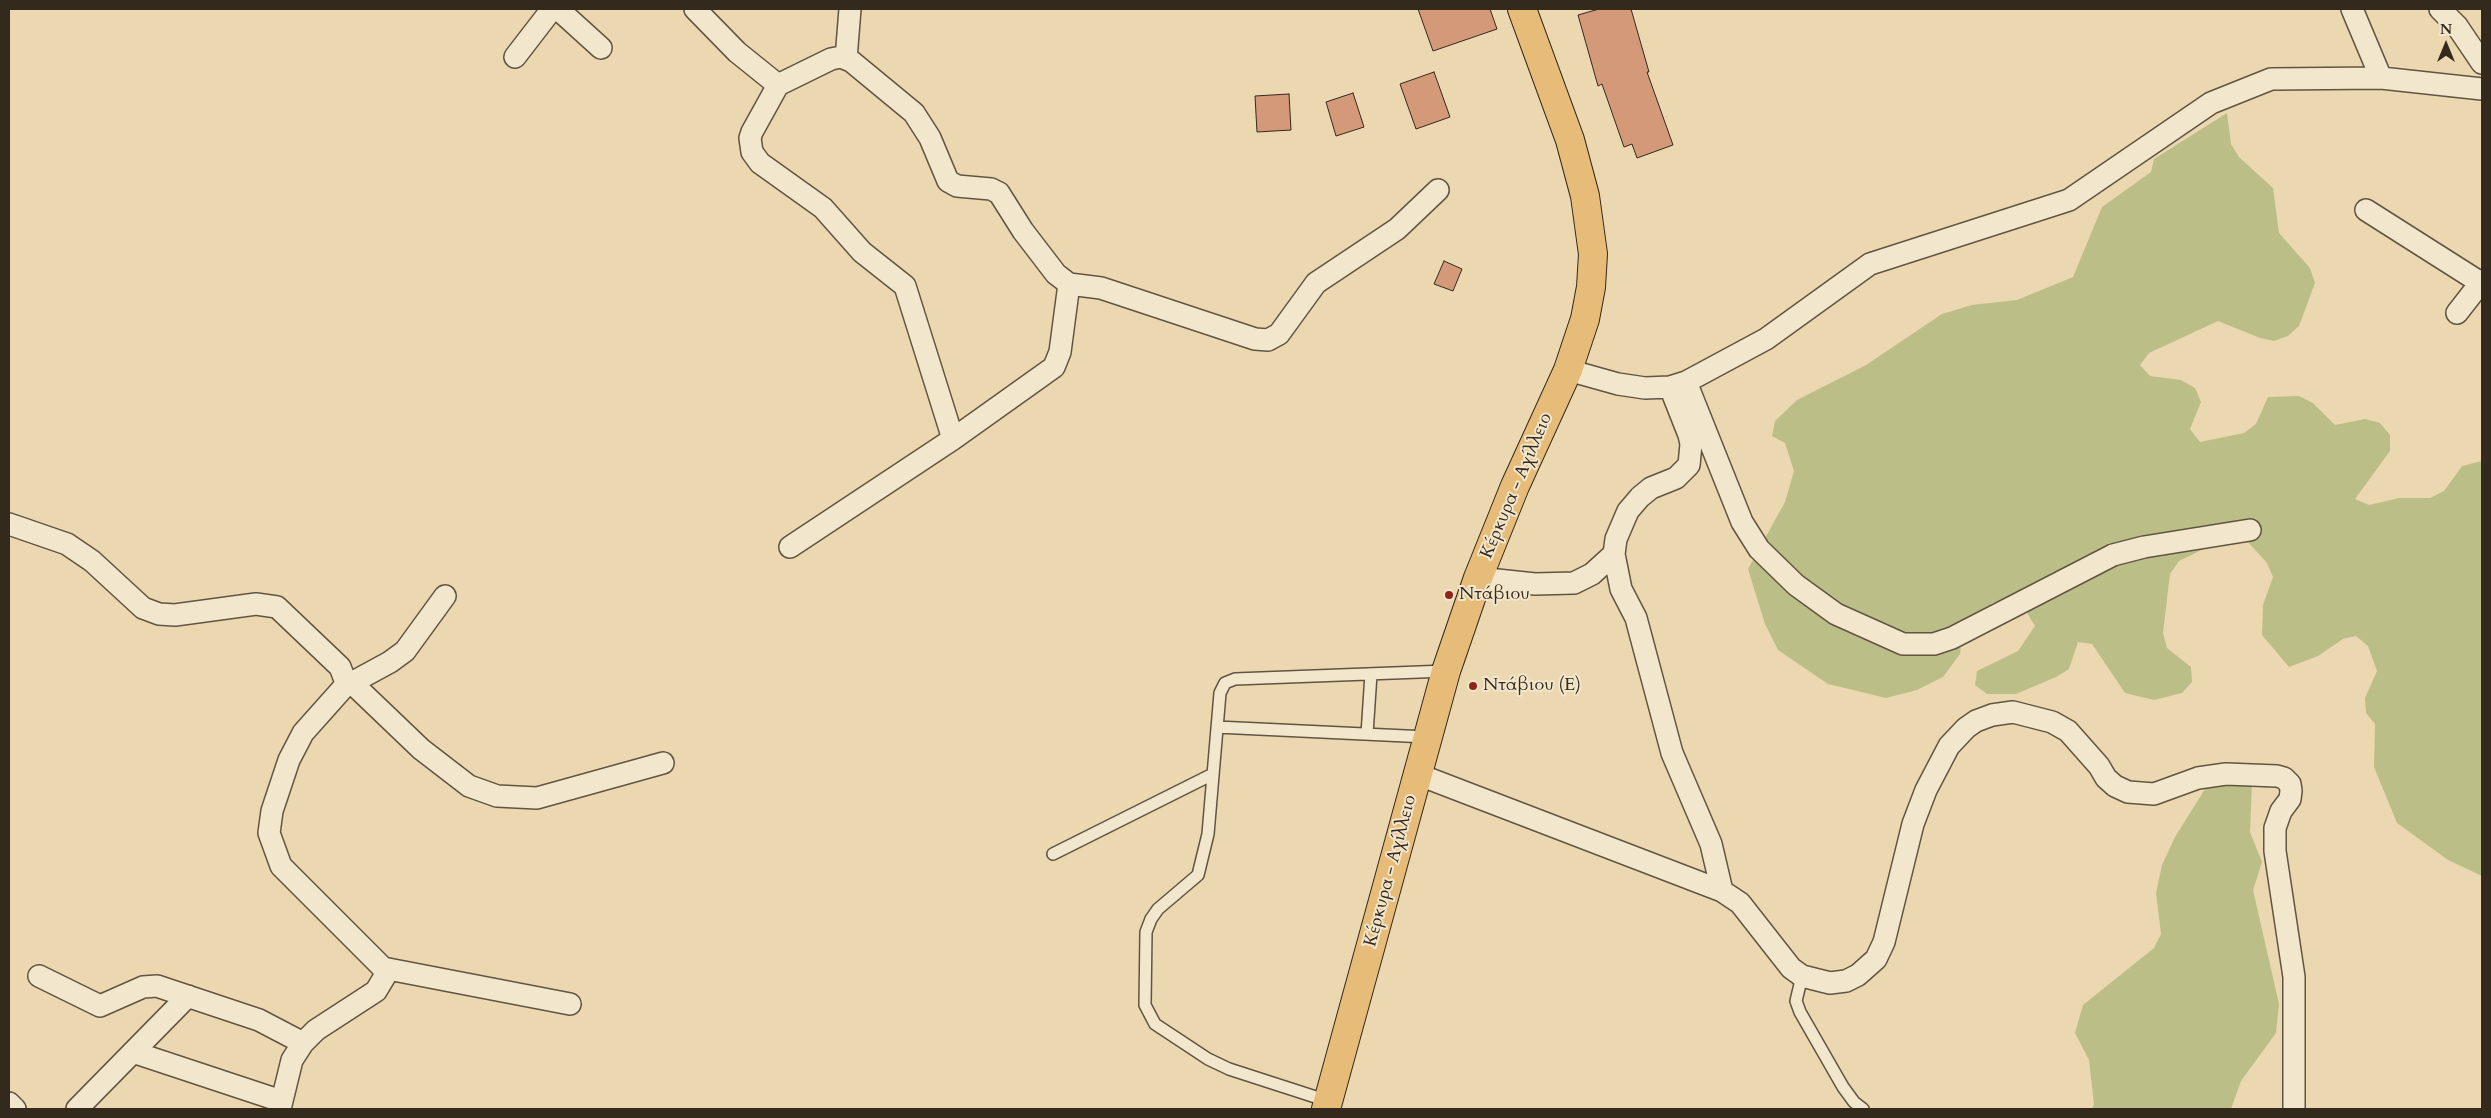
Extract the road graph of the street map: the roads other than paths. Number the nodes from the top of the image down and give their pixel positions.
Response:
1 (552, 9) edge
2 (558, 9) edge
3 (694, 9) edge
4 (850, 9) edge
5 (1522, 9) edge
6 (2352, 9) edge
7 (2440, 9) edge
8 (601, 48) dead end
9 (515, 57) dead end
10 (846, 59) junction
11 (2482, 63) edge
12 (2381, 78) junction
13 (778, 85) junction
14 (2482, 89) edge
15 (1438, 190) dead end
16 (2366, 210) dead end
17 (2481, 282) edge
18 (1069, 284) junction
19 (2457, 313) dead end
20 (1568, 370) junction
21 (1678, 385) junction
22 (953, 438) junction
23 (9, 524) edge
24 (2250, 530) dead end
25 (790, 547) dead end
26 (1614, 554) junction
27 (1478, 578) junction
28 (445, 596) dead end
29 (1446, 671) junction
30 (1372, 674) junction
31 (348, 685) junction
32 (1217, 727) junction
33 (1367, 734) junction
34 (1427, 737) junction
35 (664, 763) dead end
36 (1213, 774) junction
37 (1417, 774) junction
38 (1054, 854) dead end
39 (1722, 891) junction
40 (383, 968) junction
41 (39, 976) dead end
42 (1802, 976) junction
43 (188, 996) junction
44 (570, 1004) dead end
45 (303, 1043) junction
46 (134, 1052) junction
47 (9, 1103) edge
48 (280, 1105) edge
49 (1327, 1105) edge
50 (15, 1109) edge
51 (77, 1109) edge
52 (1863, 1109) edge
53 (2294, 1109) edge

1 - 9 street
2 - 8 street
3 - 13 street
4 - 10 street
5 - 20 main road, Κέρκυρα - Αχίλλειο
6 - 12 street
7 - 11 street
10 - 13 street
10 - 18 street
12 - 14 street
12 - 21 street
13 - 22 street
15 - 18 street
16 - 17 street
17 - 19 street
18 - 22 street
20 - 21 street
20 - 27 main road, Κέρκυρα - Αχίλλειο
21 - 24 street
21 - 26 street
22 - 25 street
23 - 31 street
26 - 27 street
26 - 39 street
27 - 29 main road, Κέρκυρα - Αχίλλειο
28 - 31 street
29 - 30 lane
29 - 34 main road, Κέρκυρα - Αχίλλειο
30 - 32 lane
30 - 33 lane
31 - 35 street
31 - 40 street
32 - 33 lane
32 - 36 lane
33 - 34 lane
34 - 37 main road, Κέρκυρα - Αχίλλειο
36 - 38 lane
36 - 49 lane
37 - 39 street
37 - 49 main road, Κέρκυρα - Αχίλλειο
39 - 42 street
40 - 44 street
40 - 45 street
41 - 43 street
42 - 52 lane
42 - 53 street
43 - 45 street
43 - 46 street
45 - 48 street
46 - 48 street
46 - 51 street
47 - 50 street

